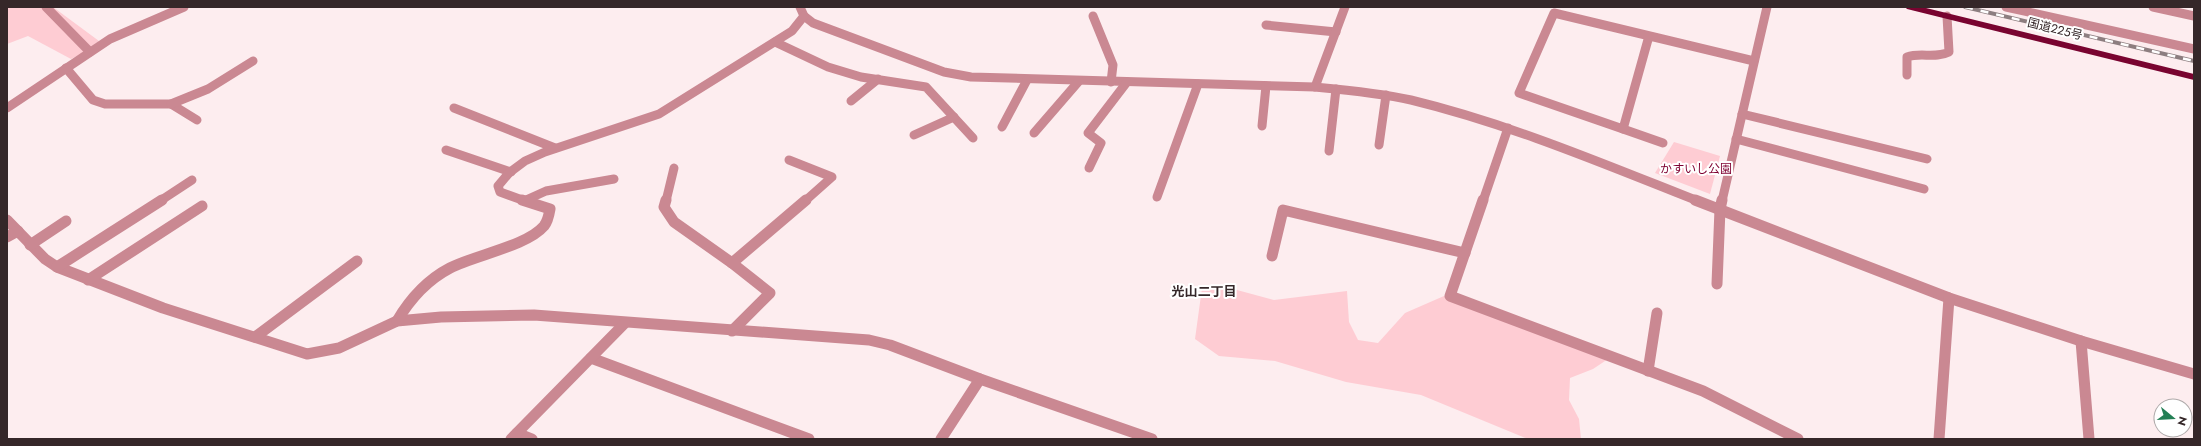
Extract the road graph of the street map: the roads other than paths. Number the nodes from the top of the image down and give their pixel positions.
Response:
1 (46, 7) edge
2 (184, 7) edge
3 (1345, 7) edge
4 (1767, 7) edge
5 (1910, 7) edge
6 (2006, 7) edge
7 (2153, 7) edge
8 (2192, 7) edge
9 (2015, 8) edge
10 (802, 11) edge
11 (1093, 16) dead end
12 (1947, 16) junction
13 (2194, 16) edge
14 (1266, 25) dead end
15 (1336, 32) junction
16 (1649, 36) junction
17 (775, 42) junction
18 (2194, 49) edge
19 (90, 52) junction
20 (253, 60) dead end
21 (1754, 61) junction
22 (66, 68) junction
23 (1907, 75) dead end
24 (2194, 77) edge
25 (878, 80) junction
26 (1027, 80) junction
27 (1079, 81) junction
28 (1111, 82) junction
29 (1127, 82) junction
30 (1198, 84) junction
31 (1266, 86) junction
32 (1315, 87) junction
33 (1336, 89) junction
34 (1386, 96) junction
35 (851, 101) dead end
36 (171, 104) junction
37 (7, 108) edge
38 (454, 108) dead end
39 (1742, 114) junction
40 (954, 117) junction
41 (197, 120) dead end
42 (1262, 126) dead end
43 (1002, 127) dead end
44 (1508, 128) junction
45 (1623, 129) junction
46 (1034, 133) dead end
47 (914, 134) dead end
48 (973, 138) dead end
49 (1736, 139) junction
50 (1663, 143) dead end
51 (1379, 145) dead end
52 (555, 148) junction
53 (446, 150) dead end
54 (1329, 151) dead end
55 (1926, 159) dead end
56 (789, 160) dead end
57 (674, 168) dead end
58 (1089, 168) dead end
59 (511, 172) junction
60 (614, 179) dead end
61 (192, 180) dead end
62 (1924, 189) dead end
63 (1157, 197) dead end
64 (526, 200) junction
65 (202, 206) dead end
66 (1720, 209) junction
67 (7, 220) edge
68 (66, 221) dead end
69 (18, 232) junction
70 (7, 237) edge
71 (30, 245) junction
72 (1465, 253) junction
73 (1272, 256) dead end
74 (357, 261) dead end
75 (732, 263) junction
76 (57, 267) junction
77 (88, 280) junction
78 (1717, 284) dead end
79 (1949, 298) junction
80 (1657, 313) dead end
81 (397, 321) junction
82 (625, 323) junction
83 (732, 331) junction
84 (255, 337) junction
85 (2081, 341) junction
86 (591, 358) junction
87 (1648, 371) junction
88 (2194, 374) edge
89 (980, 379) junction
90 (514, 436) edge
91 (532, 439) edge
92 (809, 439) edge
93 (941, 439) edge
94 (1152, 439) edge
95 (1798, 439) edge
96 (1939, 439) edge
97 (2089, 439) edge

1 - 19 street
2 - 19 street
3 - 15 street
4 - 21 street
5 - 12 highway, 国道225号
6 - 9 street
7 - 13 street
8 - 13 street
9 - 18 street
10 - 17 street
10 - 26 street
11 - 28 street
12 - 23 street
12 - 24 highway, 国道225号
14 - 15 street
15 - 32 street
16 - 21 street
16 - 45 street
16 - 45 street
17 - 25 street
17 - 52 street
19 - 22 street
20 - 36 street
21 - 39 street
22 - 36 street
22 - 37 street
25 - 35 street
25 - 40 street
26 - 27 street
26 - 43 street
27 - 28 street
27 - 46 street
28 - 29 street
29 - 30 street
29 - 58 street
30 - 31 street
30 - 63 street
31 - 32 street
31 - 42 street
32 - 33 street
33 - 34 street
33 - 54 street
34 - 44 street
34 - 51 street
36 - 41 street
38 - 52 street
39 - 49 street
39 - 55 street
40 - 47 street
40 - 48 street
44 - 66 street
44 - 72 street
45 - 50 street
49 - 62 street
49 - 66 street
52 - 59 street
53 - 59 street
56 - 75 street
57 - 75 street
59 - 64 street
60 - 64 street
61 - 76 street
64 - 81 street
65 - 77 street
66 - 78 street
66 - 79 street
67 - 69 street
68 - 71 street
69 - 70 street
69 - 71 street
71 - 76 street
72 - 73 street
72 - 87 street
74 - 84 street
75 - 83 street
76 - 77 street
77 - 84 street
79 - 85 street
79 - 96 street
80 - 87 street
81 - 82 street
81 - 84 street
82 - 83 street
82 - 86 street
83 - 89 street
85 - 88 street
85 - 97 street
86 - 90 street
86 - 92 street
87 - 95 street
89 - 93 street
89 - 94 street
90 - 91 street

